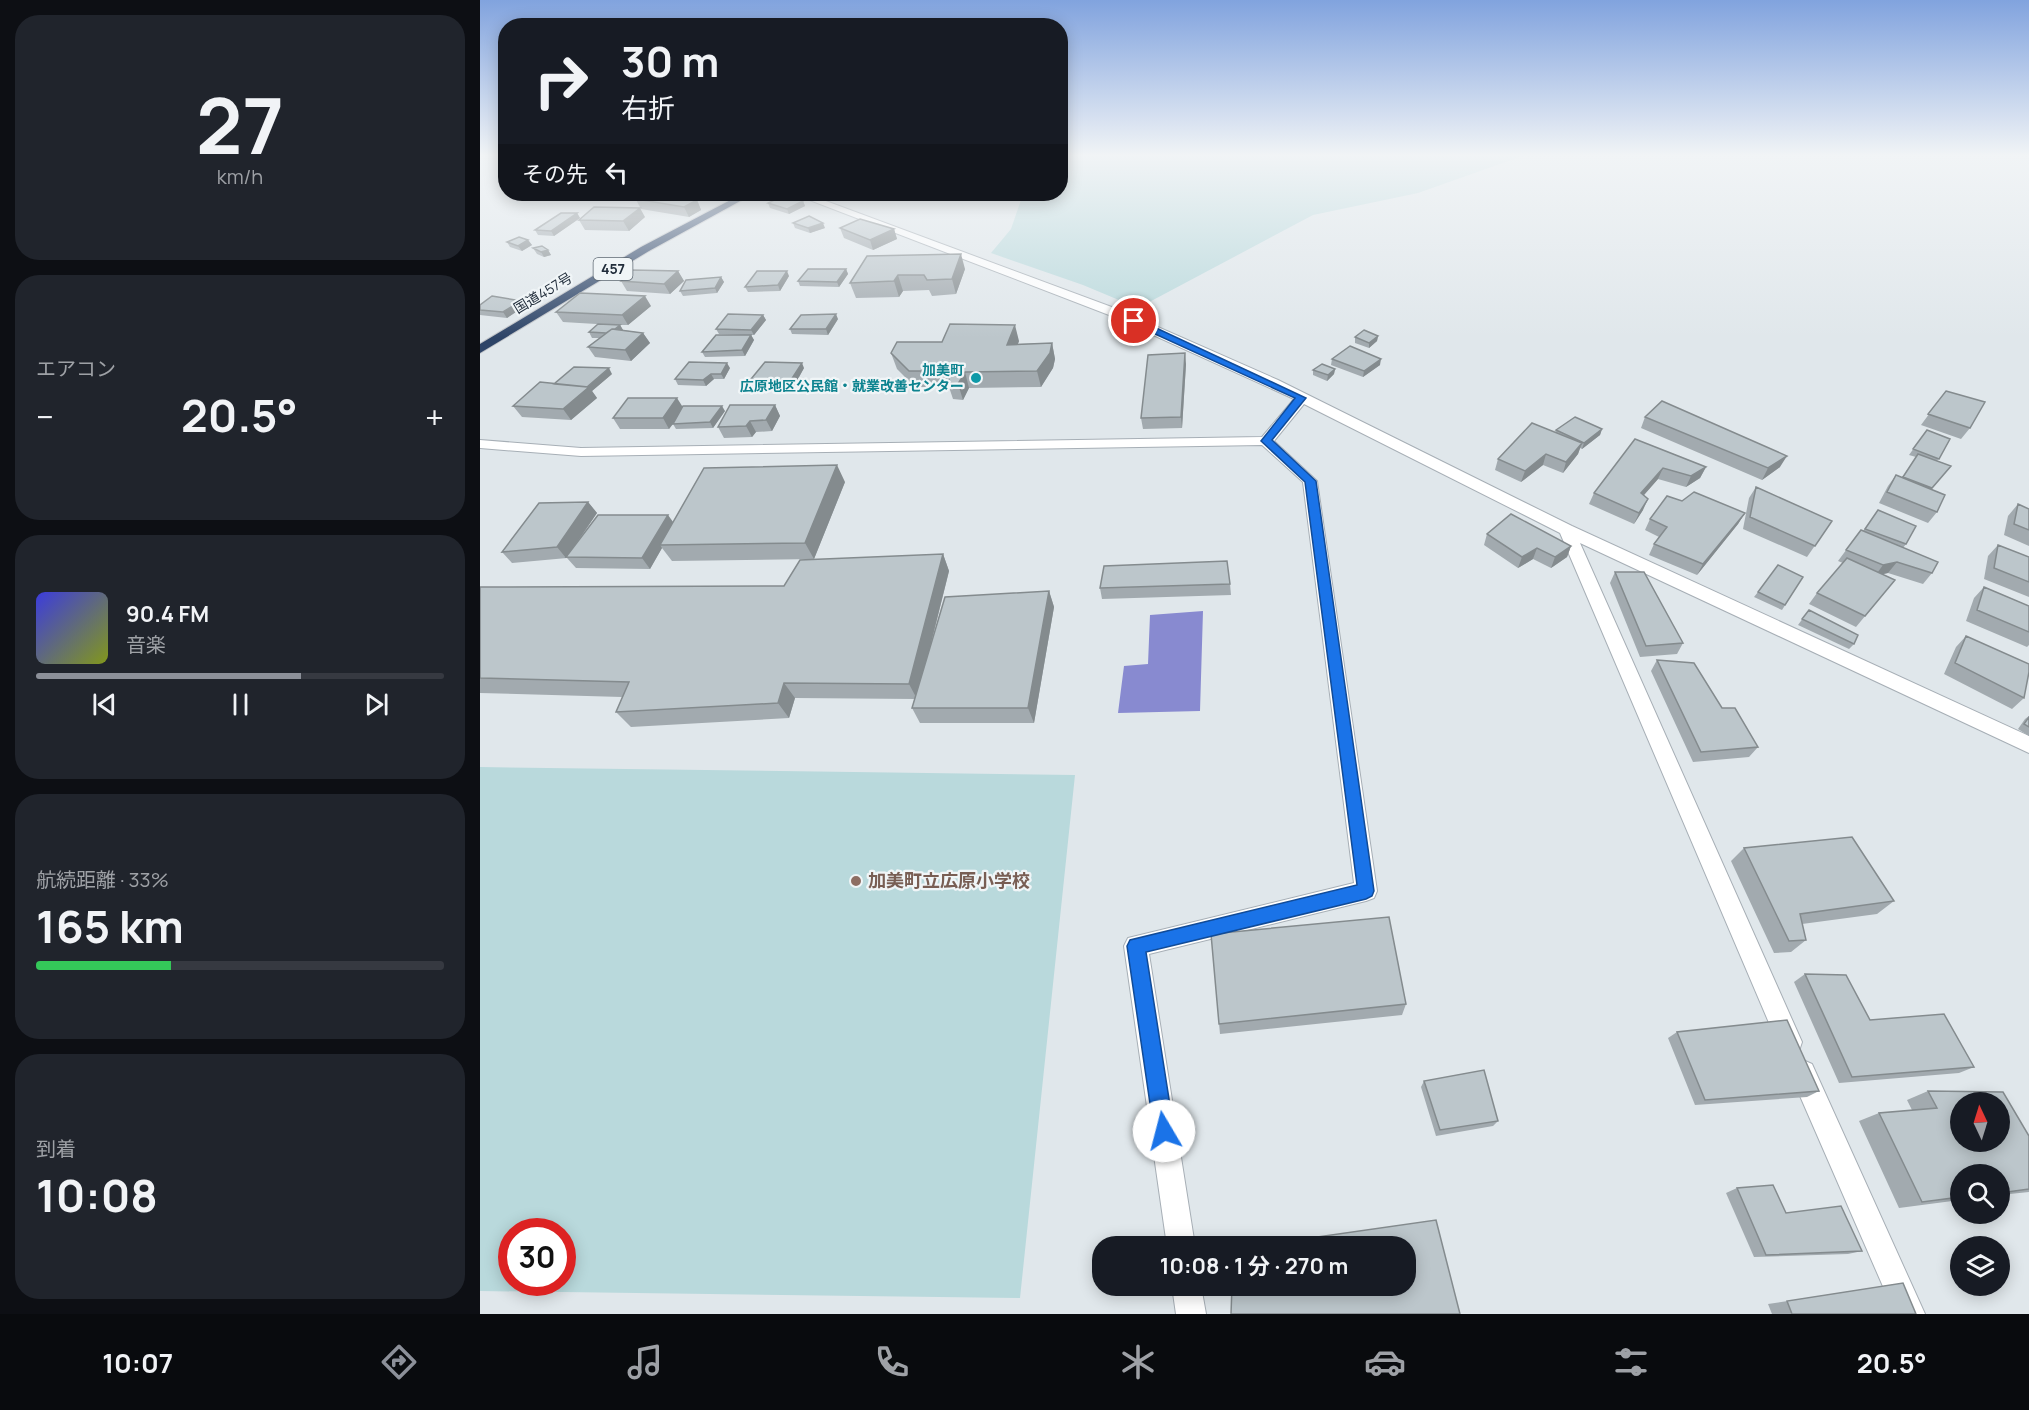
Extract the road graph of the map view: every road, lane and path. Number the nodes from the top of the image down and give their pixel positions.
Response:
1 (707, 215) edge
2 (856, 215) edge
3 (481, 347) edge
4 (1301, 398) junction
5 (1266, 441) junction
6 (480, 444) edge
7 (1566, 530) junction
8 (2029, 744) edge
9 (1180, 1236) edge
10 (1188, 1296) edge
11 (1191, 1314) edge
12 (1910, 1314) edge

1 - 3 highway, 国道457号 / 457
2 - 4 street
4 - 5 street
4 - 7 street
5 - 6 street
5 - 9 street
7 - 8 street
7 - 12 street
10 - 11 street

